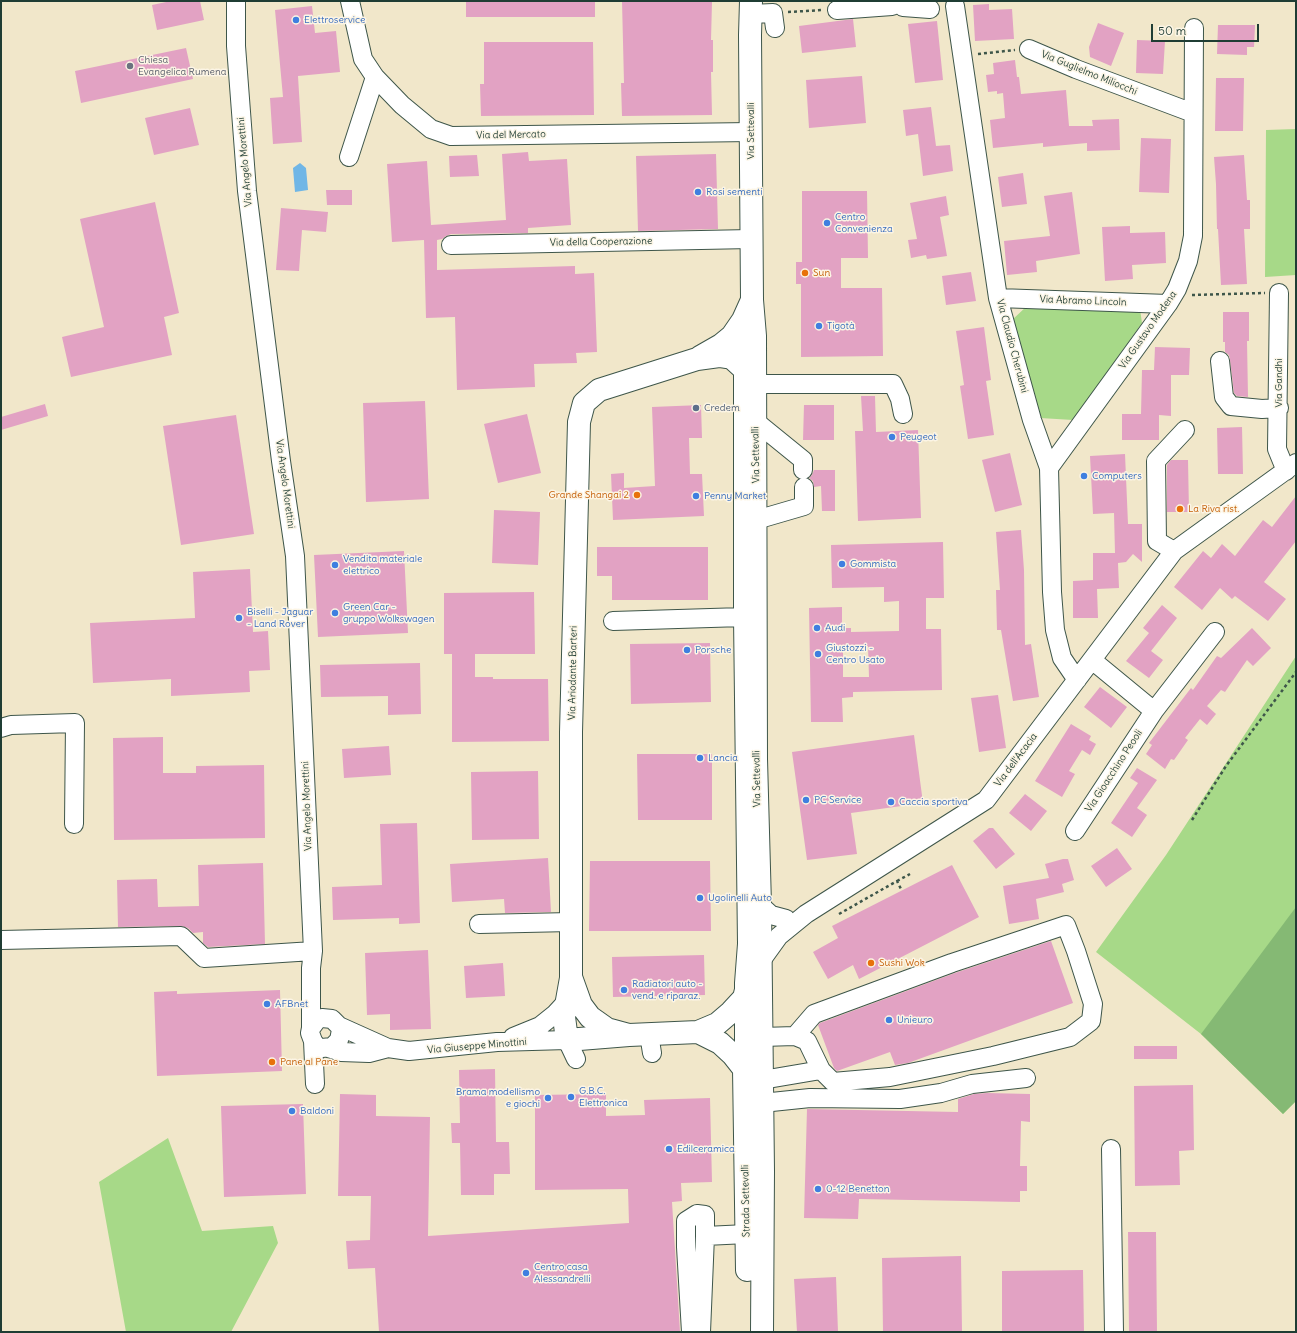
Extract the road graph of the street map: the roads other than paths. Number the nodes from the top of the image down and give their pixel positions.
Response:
1 (236, 1) edge
2 (350, 1) edge
3 (838, 10) road end
4 (749, 13) edge
5 (774, 20) road end
6 (1194, 28) dead end
7 (1029, 49) road end
8 (375, 77) junction
9 (1193, 112) junction
10 (751, 132) junction
11 (349, 157) dead end
12 (751, 239) junction
13 (451, 245) dead end
14 (1279, 292) dead end
15 (998, 298) junction
16 (752, 300) junction
17 (1170, 300) junction
18 (743, 320) junction
19 (698, 359) junction
20 (1220, 361) dead end
21 (749, 376) junction
22 (1279, 408) junction
23 (903, 414) dead end
24 (755, 421) junction
25 (1185, 430) dead end
26 (1291, 467) edge
27 (1049, 468) junction
28 (756, 520) junction
29 (1174, 551) junction
30 (743, 617) junction
31 (614, 621) dead end
32 (1215, 632) dead end
33 (1092, 660) junction
34 (1076, 680) junction
35 (1154, 711) junction
36 (1, 728) edge
37 (74, 824) dead end
38 (1075, 831) dead end
39 (760, 905) junction
40 (806, 914) junction
41 (786, 919) junction
42 (571, 922) junction
43 (479, 924) dead end
44 (759, 939) junction
45 (1, 940) edge
46 (312, 959) junction
47 (571, 977) junction
48 (744, 998) junction
49 (567, 1001) junction
50 (333, 1022) junction
51 (698, 1032) junction
52 (795, 1036) junction
53 (762, 1037) junction
54 (643, 1041) junction
55 (318, 1042) junction
56 (497, 1042) junction
57 (388, 1048) junction
58 (571, 1049) junction
59 (821, 1070) junction
60 (315, 1077) dead end
61 (756, 1077) junction
62 (1026, 1078) dead end
63 (762, 1103) junction
64 (1111, 1149) dead end
65 (747, 1234) junction
66 (705, 1236) junction
67 (692, 1332) edge
68 (701, 1332) edge
69 (748, 1332) edge
70 (762, 1332) edge
71 (1114, 1332) edge

1 - 46 street, Via Angelo Morettini
2 - 8 street, Via del Mercato
3 - 15 street, Via Claudio Cherubini
4 - 5 street
4 - 10 main road, Via Settevalli
6 - 9 street, Via Gustavo Modena
7 - 9 street, Via Guglielmo Miliocchi
8 - 10 street, Via del Mercato
8 - 11 street
9 - 17 street, Via Gustavo Modena
10 - 12 main road, Via Settevalli
12 - 13 street, Via della Cooperazione
12 - 16 main road, Via Settevalli
14 - 22 street, Via Gandhi
15 - 17 street, Via Abramo Lincoln
15 - 27 street, Via Claudio Cherubini
16 - 18 main road
16 - 21 main road, Via Settevalli
17 - 27 street, Via Gustavo Modena
18 - 19 main road
18 - 21 street, Via Settevalli
19 - 21 main road
19 - 42 main road, Via Ariodante Barteri
20 - 22 street
21 - 23 street
21 - 24 main road, Via Settevalli
21 - 30 street, Via Settevalli
22 - 26 street, Via Gandhi
24 - 28 main road, Via Settevalli
24 - 28 street
25 - 29 street
26 - 29 street, Via dell'Acacia
27 - 34 street, Via Claudio Cherubini
28 - 39 main road, Via Settevalli
29 - 33 street, Via dell'Acacia
30 - 31 street
30 - 44 street, Via Settevalli
32 - 35 street, Via Gioacchino Peooli
33 - 34 street, Via dell'Acacia
33 - 35 street
34 - 40 street, Via dell'Acacia
35 - 38 street, Via Gioacchino Peooli
36 - 37 street
39 - 41 street
39 - 44 main road, Via Settevalli
40 - 41 street
40 - 44 street
41 - 44 street
42 - 43 street
42 - 47 main road, Via Ariodante Barteri
44 - 48 main road
44 - 53 main road, Via Settevalli
45 - 46 street
46 - 50 street, Via Angelo Morettini
46 - 55 street, Via Angelo Morettini
47 - 49 main road
47 - 54 main road, Via Ariodante Barteri
48 - 51 main road
48 - 61 street
49 - 56 street
49 - 58 main road
50 - 55 street
50 - 55 street
50 - 57 street, Via Giuseppe Minottini
51 - 54 main road
51 - 61 main road
52 - 53 street
52 - 59 street
52 - 59 street
53 - 61 main road, Via Settevalli
54 - 58 main road
55 - 57 street, Via Giuseppe Minottini
55 - 60 street, Via Angelo Morettini
56 - 57 street, Via Giuseppe Minottini
56 - 58 street, Via Giuseppe Minottini
59 - 61 street
61 - 63 main road, Strada Settevalli
61 - 65 main road, Strada Settevalli
62 - 63 street
63 - 70 main road, Strada Settevalli
64 - 71 street
65 - 66 street
65 - 69 main road, Strada Settevalli
66 - 67 street
66 - 68 street

